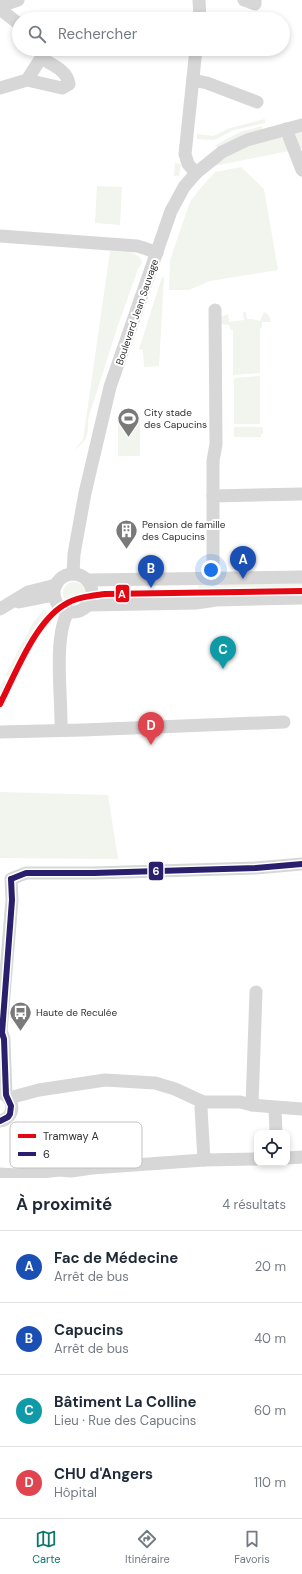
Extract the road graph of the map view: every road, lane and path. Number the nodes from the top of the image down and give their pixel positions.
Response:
1 (18, 0) edge
2 (199, 0) edge
3 (0, 8) edge
4 (200, 12) edge
5 (12, 18) edge
6 (41, 56) edge
7 (44, 56) edge
8 (195, 56) edge
9 (27, 80) junction
10 (192, 80) junction
11 (0, 88) edge
12 (257, 102) dead end
13 (302, 125) edge
14 (286, 130) junction
15 (302, 170) edge
16 (196, 173) junction
17 (0, 236) edge
18 (158, 254) junction
19 (215, 310) dead end
20 (302, 494) edge
21 (213, 496) junction
22 (73, 574) junction
23 (302, 577) edge
24 (213, 579) junction
25 (87, 580) junction
26 (55, 590) junction
27 (302, 598) edge
28 (89, 605) junction
29 (6, 606) edge
30 (68, 612) junction
31 (284, 722) dead end
32 (61, 730) junction
33 (0, 732) edge
34 (302, 864) edge
35 (256, 992) dead end
36 (1, 1038) edge
37 (5, 1095) edge
38 (202, 1102) junction
39 (252, 1106) junction
40 (275, 1108) junction
41 (302, 1109) edge
42 (0, 1121) edge
43 (276, 1130) edge
44 (290, 1158) edge
45 (302, 1158) edge
46 (254, 1159) edge
47 (204, 1160) junction
48 (142, 1164) edge
49 (92, 1168) edge
50 (0, 1174) edge

1 - 3 street
2 - 4 street
3 - 5 street
6 - 9 street
7 - 9 street
8 - 10 street
9 - 11 street
10 - 12 street
10 - 16 street
13 - 14 street, Boulevard Jean Sauvage
14 - 15 street
14 - 16 street, Boulevard Jean Sauvage
16 - 18 street, Boulevard Jean Sauvage
17 - 18 street
18 - 22 street, Boulevard Jean Sauvage
19 - 21 street
20 - 21 street
21 - 24 street
22 - 25 street
22 - 26 street
23 - 24 street
24 - 25 street
25 - 28 street
26 - 29 street
26 - 30 street
27 - 28 street
28 - 30 street
30 - 32 street
31 - 32 street
32 - 33 street
34 - 36 street
35 - 39 street
36 - 37 street
37 - 38 street
37 - 42 street
38 - 39 street
38 - 47 street
39 - 40 street
40 - 41 street
40 - 43 street
44 - 45 street
46 - 47 street
47 - 48 street
49 - 50 street

